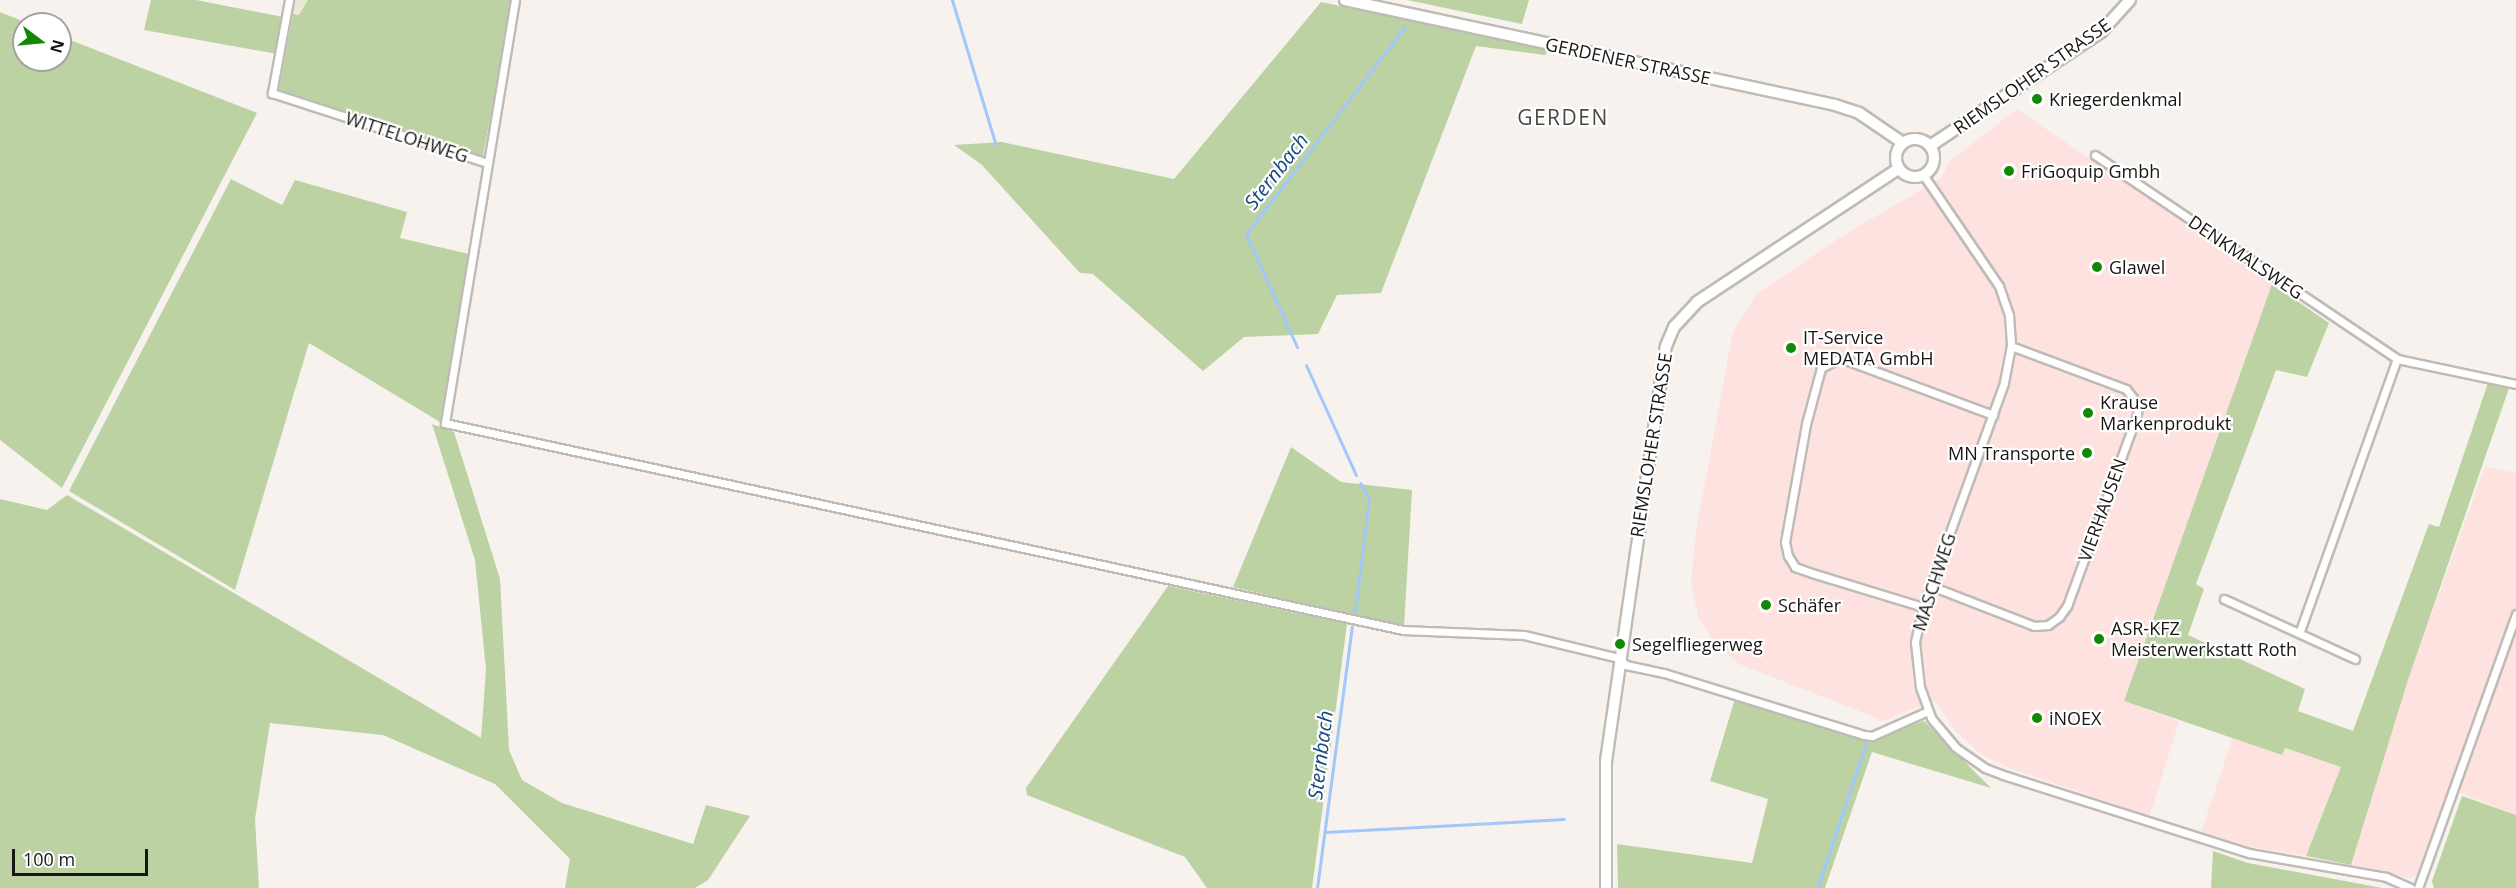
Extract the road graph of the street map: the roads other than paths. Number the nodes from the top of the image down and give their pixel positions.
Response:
1 (289, 0) edge
2 (515, 0) edge
3 (1345, 0) edge
4 (2130, 0) edge
5 (1903, 143) junction
6 (1930, 146) junction
7 (2095, 155) dead end
8 (487, 163) junction
9 (1898, 169) junction
10 (1924, 176) junction
11 (2011, 345) junction
12 (2397, 359) junction
13 (2516, 384) edge
14 (1994, 414) junction
15 (1931, 586) junction
16 (2224, 599) dead end
17 (1923, 607) junction
18 (2516, 614) edge
19 (2300, 631) junction
20 (1618, 658) junction
21 (2355, 659) dead end
22 (1928, 711) junction
23 (1606, 888) edge
24 (2411, 888) edge
25 (2418, 888) edge

1 - 8 street, WITTELOHWEG
2 - 8 street, WITTELOHWEG
3 - 5 main road, GERDENER STRASSE
4 - 6 main road, RIEMSLOHER STRASSE
5 - 6 main road
5 - 9 main road
6 - 10 main road
7 - 12 street, DENKMALSWEG
8 - 20 street
9 - 10 main road
9 - 20 main road, RIEMSLOHER STRASSE
10 - 11 street, MASCHWEG
11 - 14 street, MASCHWEG
11 - 15 street, VIERHAUSEN
12 - 13 street, DENKMALSWEG
12 - 19 street
14 - 15 street, MASCHWEG
14 - 17 street
15 - 17 street, MASCHWEG
16 - 19 street
17 - 22 street, MASCHWEG
18 - 25 street
19 - 21 street
20 - 22 street
20 - 23 main road, RIEMSLOHER STRASSE
22 - 24 street, MASCHWEG

